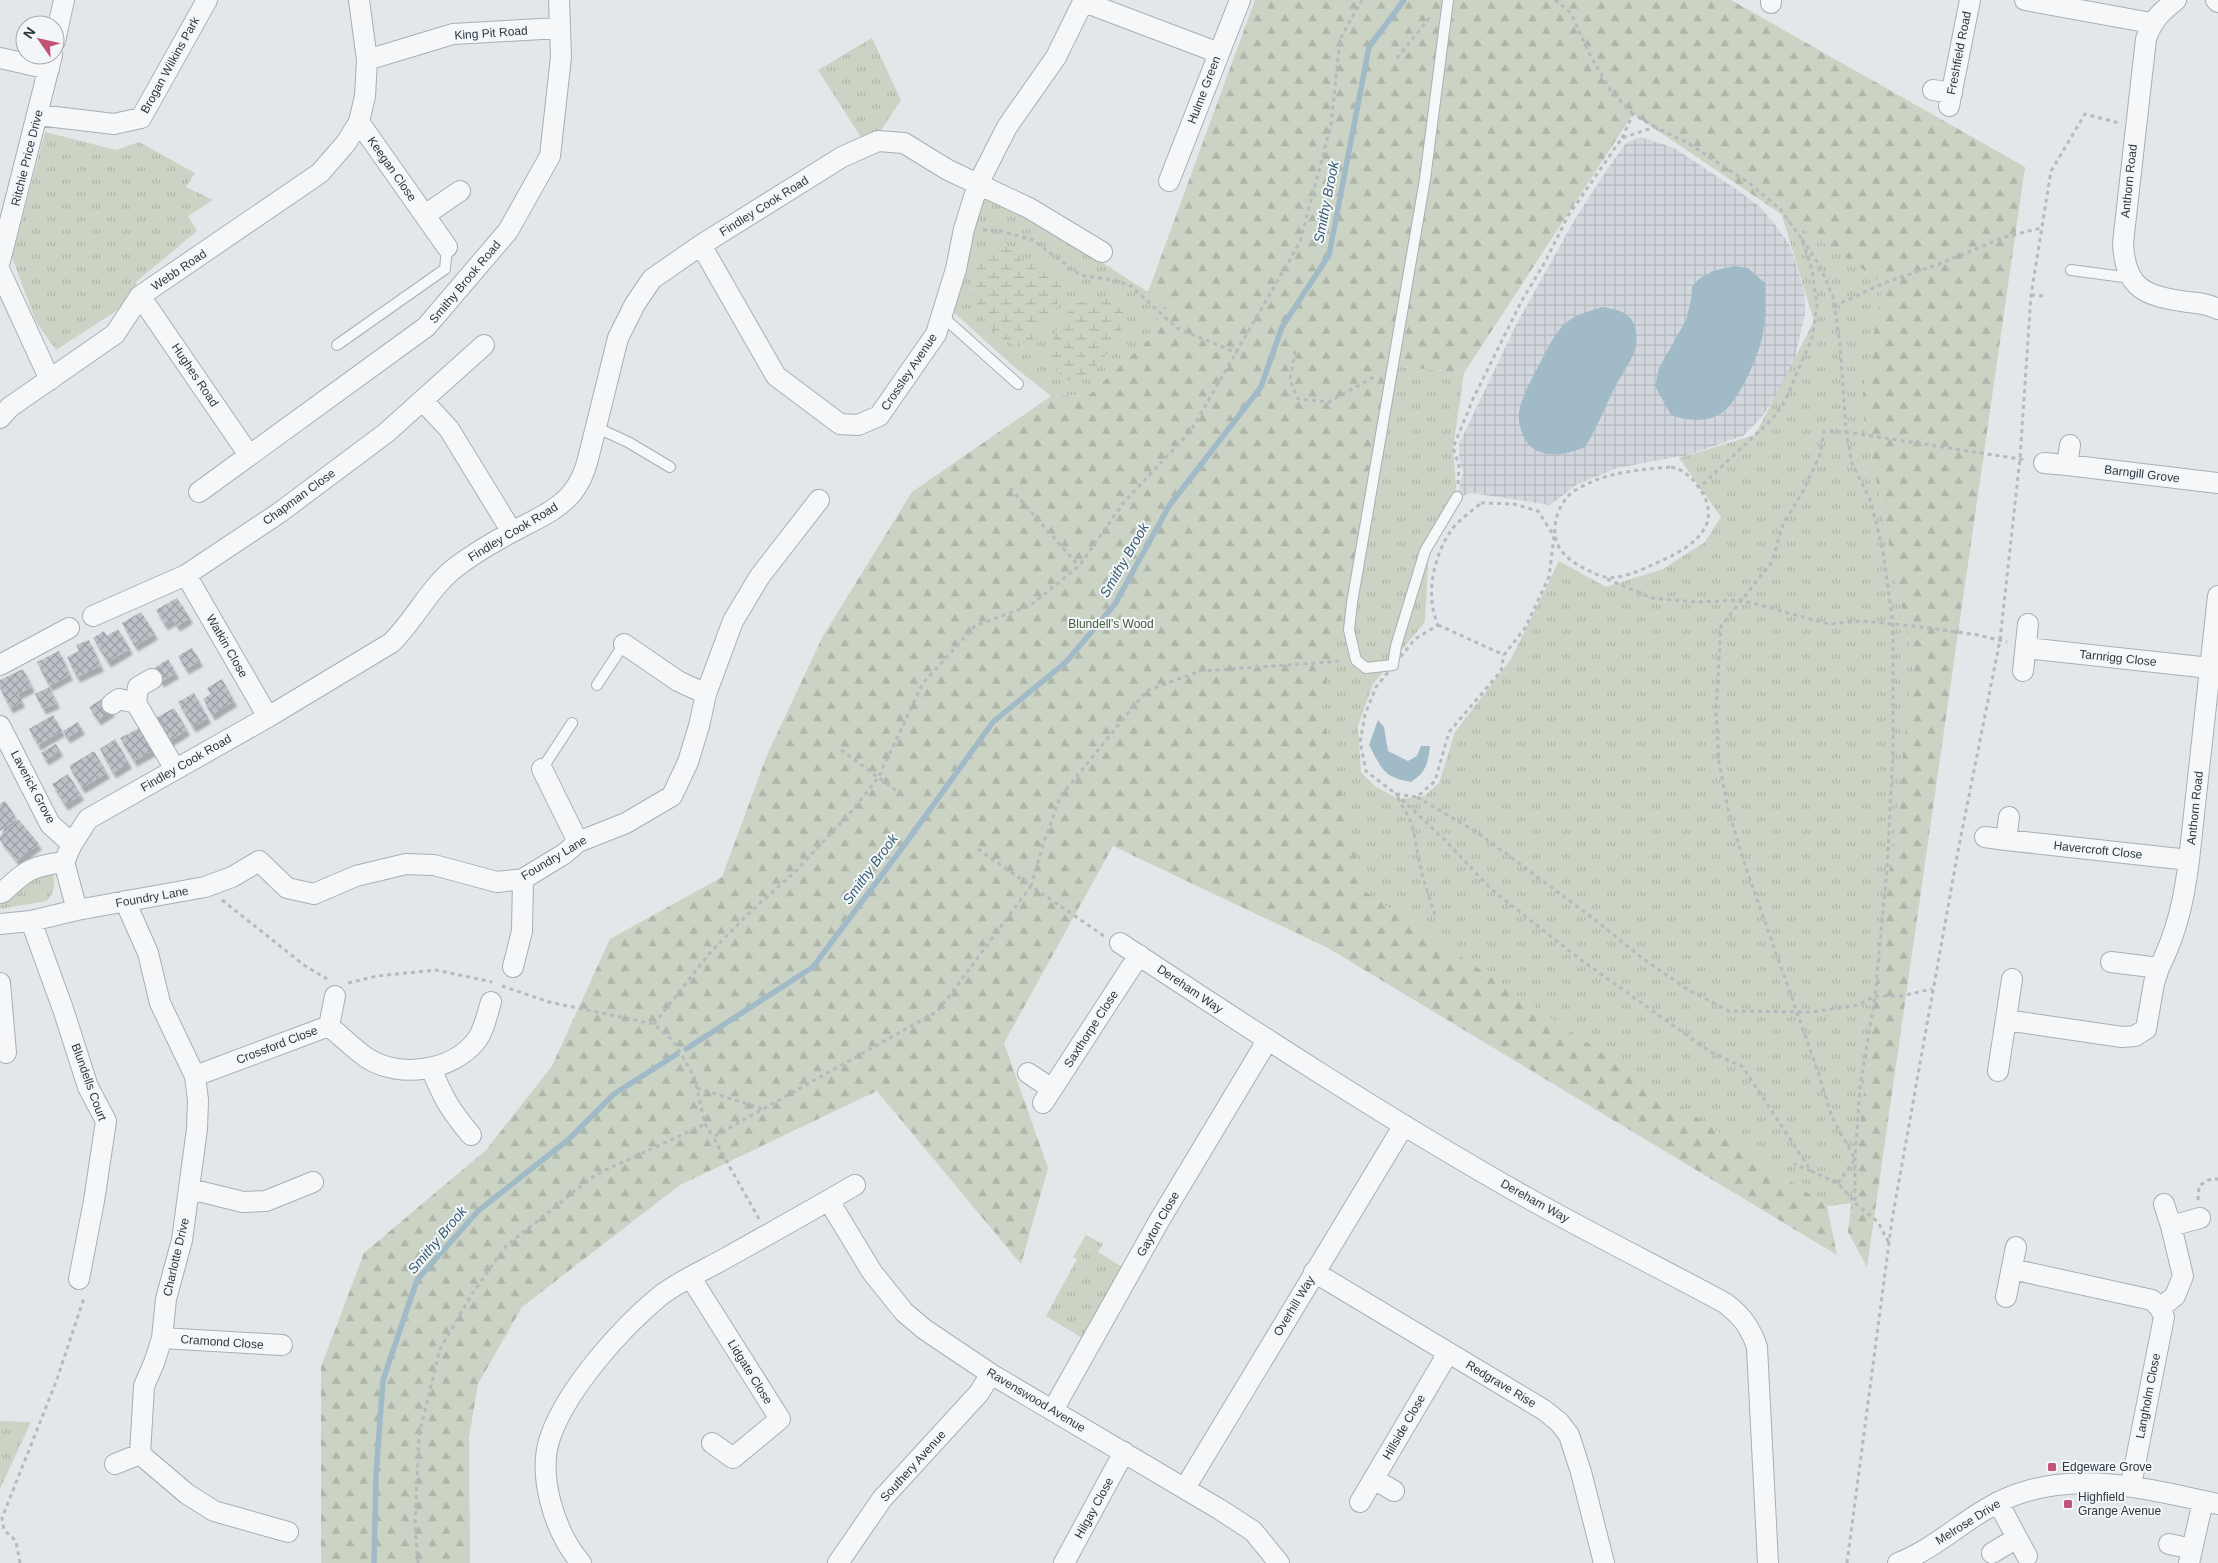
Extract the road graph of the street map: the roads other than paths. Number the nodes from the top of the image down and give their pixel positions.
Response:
1 (64, 0) edge
2 (207, 0) edge
3 (359, 0) edge
4 (559, 0) edge
5 (1240, 0) edge
6 (1448, 0) edge
7 (1970, 0) edge
8 (2025, 0) edge
9 (2176, 0) edge
10 (1084, 1) edge
11 (61, 15) edge
12 (2151, 23) junction
13 (559, 28) junction
14 (1219, 52) junction
15 (0, 58) edge
16 (15, 59) edge
17 (367, 60) junction
18 (49, 65) edge
19 (1944, 96) dead end
20 (38, 114) junction
21 (359, 122) junction
22 (1169, 181) dead end
23 (978, 184) junction
24 (460, 190) dead end
25 (425, 215) junction
26 (701, 245) junction
27 (447, 247) joint
28 (1102, 252) dead end
29 (0, 261) edge
30 (2070, 270) dead end
31 (0, 271) edge
32 (2131, 278) junction
33 (140, 296) junction
34 (2218, 309) edge
35 (942, 316) junction
36 (338, 345) dead end
37 (484, 345) dead end
38 (50, 380) junction
39 (1018, 384) dead end
40 (423, 401) junction
41 (0, 418) edge
42 (596, 426) junction
43 (2070, 445) dead end
44 (249, 455) junction
45 (2044, 463) dead end
46 (2067, 465) junction
47 (670, 467) dead end
48 (2218, 483) edge
49 (199, 492) dead end
50 (1456, 497) road end
51 (819, 500) dead end
52 (512, 532) junction
53 (186, 575) junction
54 (2218, 596) edge
55 (93, 616) dead end
56 (2028, 624) dead end
57 (68, 628) dead end
58 (624, 644) joint
59 (2026, 648) junction
60 (0, 665) edge
61 (2210, 668) junction
62 (2023, 671) dead end
63 (152, 679) dead end
64 (597, 685) dead end
65 (706, 694) junction
66 (136, 703) junction
67 (112, 704) dead end
68 (268, 717) junction
69 (572, 722) dead end
70 (0, 726) edge
71 (2210, 738) edge
72 (175, 769) junction
73 (542, 769) joint
74 (2009, 817) dead end
75 (1985, 837) dead end
76 (2006, 840) junction
77 (578, 842) junction
78 (68, 853) junction
79 (2189, 860) junction
80 (523, 879) junction
81 (0, 893) edge
82 (125, 901) junction
83 (77, 910) junction
84 (31, 921) junction
85 (0, 924) edge
86 (1120, 943) road end
87 (1139, 956) junction
88 (2112, 962) dead end
89 (513, 966) dead end
90 (2159, 968) junction
91 (2012, 979) dead end
92 (0, 982) edge
93 (335, 996) dead end
94 (491, 1002) dead end
95 (2006, 1020) junction
96 (329, 1026) junction
97 (1267, 1041) junction
98 (6, 1053) dead end
99 (431, 1068) junction
100 (1998, 1071) dead end
101 (1028, 1073) dead end
102 (195, 1076) junction
103 (1404, 1125) junction
104 (471, 1135) dead end
105 (313, 1182) dead end
106 (855, 1185) dead end
107 (190, 1189) junction
108 (828, 1201) junction
109 (2164, 1204) dead end
110 (2200, 1218) road end
111 (2171, 1226) junction
112 (2016, 1247) dead end
113 (2012, 1269) junction
114 (1314, 1272) junction
115 (691, 1278) junction
116 (79, 1279) dead end
117 (2006, 1296) dead end
118 (2160, 1308) junction
119 (162, 1338) junction
120 (282, 1346) dead end
121 (1448, 1353) junction
122 (992, 1374) junction
123 (1053, 1410) junction
124 (712, 1443) dead end
125 (1124, 1452) junction
126 (140, 1454) junction
127 (115, 1464) dead end
128 (1374, 1479) junction
129 (2131, 1485) junction
130 (1185, 1488) junction
131 (1394, 1491) dead end
132 (1360, 1502) dead end
133 (1998, 1502) junction
134 (2211, 1503) edge
135 (288, 1532) dead end
136 (2017, 1538) junction
137 (2169, 1544) dead end
138 (1992, 1553) dead end
139 (2027, 1556) dead end
140 (2191, 1556) edge
141 (581, 1563) edge
142 (838, 1563) edge
143 (1064, 1563) edge
144 (1279, 1563) edge
145 (1604, 1563) edge
146 (1768, 1563) edge
147 (1898, 1563) edge

1 - 11 street
2 - 20 street, Brogan Wilkins Park
3 - 17 street
4 - 13 street, Smithy Brook Road
5 - 14 street, Hulme Green
6 - 50 lane
7 - 19 street, Freshfield Road
8 - 12 street
9 - 12 street
10 - 14 street
10 - 23 street, Crossley Avenue
12 - 32 street, Anthorn Road
13 - 17 street, King Pit Road
13 - 44 street, Smithy Brook Road
14 - 22 street, Hulme Green
15 - 16 street
17 - 21 street
18 - 20 street, Ritchie Price Drive
20 - 29 street, Ritchie Price Drive
21 - 25 street, Keegan Close
21 - 33 street, Webb Road
23 - 26 street, Findley Cook Road
23 - 28 street, Findley Cook Road
23 - 35 street, Crossley Avenue
24 - 25 street
25 - 27 street, Keegan Close
26 - 35 street, Crossley Avenue
26 - 42 street, Findley Cook Road
27 - 36 lane
30 - 32 lane
31 - 38 street
32 - 34 street
33 - 38 street, Webb Road
33 - 44 street, Hughes Road
35 - 39 lane
37 - 40 street, Chapman Close
38 - 41 street, Webb Road
40 - 52 street
40 - 53 street, Chapman Close
42 - 47 lane
42 - 52 street, Findley Cook Road
43 - 46 street
44 - 49 street, Smithy Brook Road
45 - 46 street, Barngill Grove
46 - 48 street, Barngill Grove
51 - 65 street, Foundry Lane
52 - 68 street, Findley Cook Road
53 - 55 street, Chapman Close
53 - 68 street, Watkin Close
54 - 61 street, Anthorn Road
56 - 59 street
57 - 60 street
58 - 64 lane
58 - 65 street
59 - 61 street, Tarnrigg Close
59 - 62 street
61 - 71 street, Anthorn Road
63 - 66 street
65 - 77 street, Foundry Lane
66 - 67 street
66 - 72 street
68 - 72 street, Findley Cook Road
69 - 73 lane
70 - 78 street, Laverick Grove
71 - 79 street, Anthorn Road
72 - 78 street, Findley Cook Road
73 - 77 street
74 - 76 street
75 - 76 street, Havercroft Close
76 - 79 street, Havercroft Close
77 - 80 street, Foundry Lane
78 - 81 street
78 - 83 street
79 - 90 street, Anthorn Road
80 - 82 street, Foundry Lane
80 - 89 street
82 - 83 street, Foundry Lane
82 - 102 street, Charlotte Drive
83 - 84 street, Foundry Lane
84 - 85 street, Foundry Lane
84 - 116 street, Blundells Court
86 - 87 street, Dereham Way
87 - 97 street, Dereham Way
87 - 101 street, Saxthorpe Close
88 - 90 street
90 - 95 street, Anthorn Road
91 - 95 street
92 - 98 street
93 - 96 street
94 - 99 street, Crossford Close
95 - 100 street
96 - 99 street, Crossford Close
96 - 102 street, Crossford Close
97 - 103 street, Dereham Way
97 - 123 street, Gayton Close
99 - 104 street
102 - 107 street, Charlotte Drive
103 - 114 street, Overhill Way
103 - 146 street, Dereham Way
105 - 107 street
106 - 108 street
107 - 119 street, Charlotte Drive
108 - 115 street
108 - 122 street, Ravenswood Avenue
109 - 111 street
110 - 111 street
111 - 118 street
112 - 113 street
113 - 117 street
113 - 118 street
114 - 121 street, Redgrave Rise
114 - 130 street, Overhill Way
115 - 124 street, Lidgate Close
115 - 141 street
118 - 129 street, Langholm Close
119 - 120 street, Cramond Close
119 - 126 street, Charlotte Drive
121 - 128 street, Hillside Close
121 - 145 street, Redgrave Rise
122 - 123 street, Ravenswood Avenue
122 - 142 street, Southery Avenue
123 - 125 street, Ravenswood Avenue
125 - 130 street, Ravenswood Avenue
125 - 143 street, Hilgay Close
126 - 127 street
126 - 135 street
128 - 131 street
128 - 132 street, Hillside Close
129 - 133 street, Melrose Drive
129 - 134 street, Melrose Drive
130 - 144 street, Ravenswood Avenue
133 - 136 street
133 - 147 street, Melrose Drive
134 - 140 street
136 - 138 street
136 - 139 street
137 - 140 street

